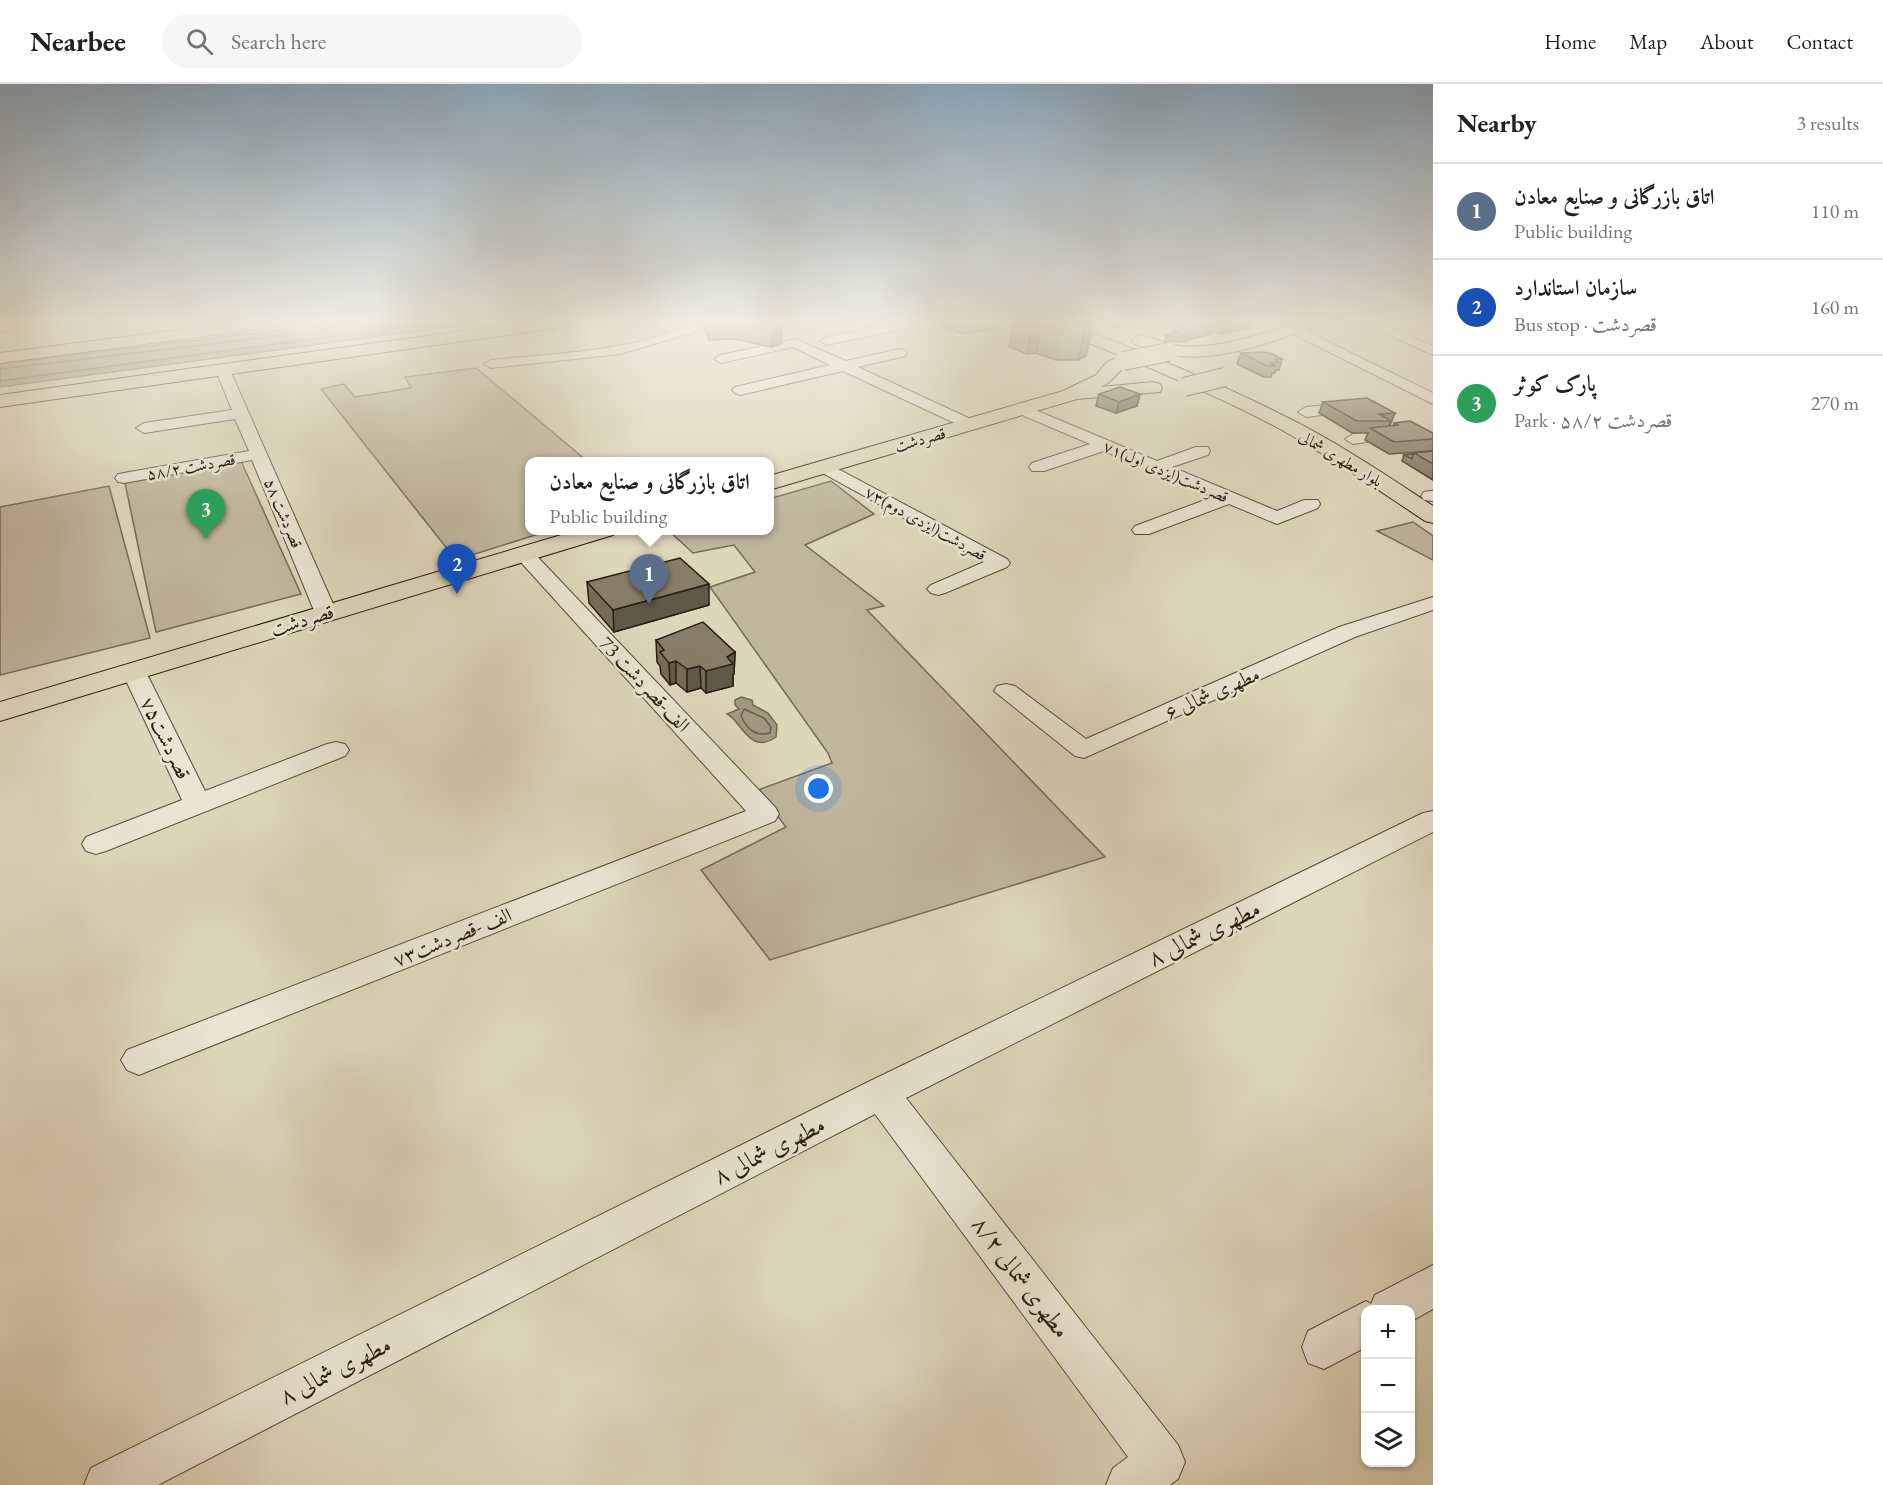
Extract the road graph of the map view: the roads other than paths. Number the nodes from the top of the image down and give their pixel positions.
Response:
1 (40, 386) edge
2 (42, 386) edge
3 (98, 386) edge
4 (230, 386) edge
5 (756, 386) edge
6 (888, 386) edge
7 (1090, 386) edge
8 (1156, 386) edge
9 (1174, 386) edge
10 (1205, 386) edge
11 (1232, 386) edge
12 (1408, 386) edge
13 (1167, 388) junction
14 (740, 390) dead end
15 (0, 392) edge
16 (1070, 395) junction
17 (1433, 399) edge
18 (0, 401) edge
19 (1289, 402) dead end
20 (1358, 407) edge
21 (1021, 409) junction
22 (1306, 412) junction
23 (241, 413) junction
24 (969, 424) junction
25 (144, 428) dead end
26 (1387, 435) edge
27 (1353, 439) junction
28 (1104, 445) junction
29 (1202, 451) dead end
30 (258, 454) junction
31 (825, 466) junction
32 (1038, 467) dead end
33 (1156, 467) junction
34 (1386, 469) junction
35 (124, 478) dead end
36 (774, 481) edge
37 (1229, 498) junction
38 (1432, 501) edge
39 (1311, 504) dead end
40 (1142, 530) dead end
41 (592, 535) edge
42 (525, 555) junction
43 (938, 589) dead end
44 (1433, 603) edge
45 (326, 613) junction
46 (134, 672) junction
47 (1006, 691) dead end
48 (0, 712) edge
49 (336, 750) dead end
50 (198, 804) junction
51 (765, 814) joint
52 (1433, 820) edge
53 (96, 844) dead end
54 (139, 1060) dead end
55 (881, 1093) junction
56 (1433, 1286) edge
57 (1399, 1305) edge
58 (1361, 1325) edge
59 (1324, 1347) dead end
60 (1146, 1473) edge
61 (125, 1481) edge

1 - 15 main road
2 - 15 main road
3 - 18 main road
4 - 23 street, قصردشت ۵۸
5 - 14 street
6 - 24 street
7 - 16 main road
8 - 13 main road
9 - 13 main road, bridge
10 - 34 main road, بلوار مطهرى شمالى
11 - 34 main road, بلوار مطهرى شمالى
12 - 17 street
13 - 16 main road
13 - 34 main road
16 - 21 main road, قصردشت
19 - 22 main road
20 - 22 street
21 - 24 main road, قصردشت
21 - 28 street, ۷۱قصردشت(ایزدی اول)
22 - 27 main road
23 - 25 street
23 - 30 street, قصردشت ۵۸
24 - 31 main road, قصردشت
26 - 27 street
27 - 34 main road
28 - 32 street
28 - 33 street, ۷۱قصردشت(ایزدی اول)
29 - 33 street
30 - 35 street, ۵۸/۲ قصردشت
30 - 45 street, قصردشت ۵۸
31 - 36 main road, قصردشت
31 - 43 street, ۷۳قصردشت(ایزدی دوم)
33 - 37 street, ۷۱قصردشت(ایزدی اول)
34 - 38 main road, بلوار مطهرى شمالى
37 - 39 street, ۷۱قصردشت(ایزدی اول)
37 - 40 street
41 - 42 main road, قصردشت
42 - 45 main road, قصردشت
42 - 51 street, 73 الف-قصردشت
44 - 47 street, ۶ مطهری شمالی
45 - 46 main road, قصردشت
46 - 48 main road, قصردشت
46 - 50 street, قصردشت۷۵
49 - 50 street
50 - 53 street
51 - 54 street, الف -قصردشت۷۳
52 - 55 street, ۸ مطهری شمالی
55 - 60 street, ۸/۲ مطهری شمالی
55 - 61 street, ۸ مطهری شمالی
56 - 57 street
58 - 59 street

